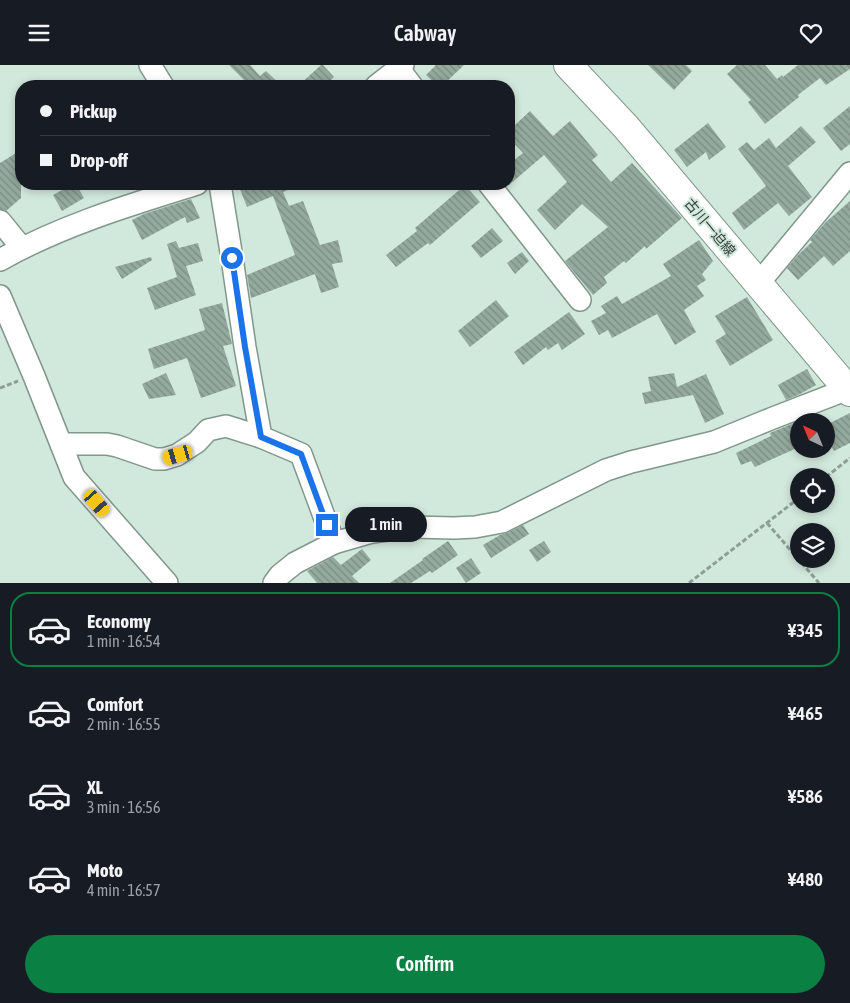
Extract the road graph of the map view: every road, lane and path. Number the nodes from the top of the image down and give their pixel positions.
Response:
1 (150, 65) edge
2 (568, 65) edge
3 (401, 67) edge
4 (159, 80) edge
5 (384, 80) edge
6 (409, 80) edge
7 (850, 173) edge
8 (178, 190) edge
9 (221, 190) edge
10 (494, 190) edge
11 (0, 221) edge
12 (22, 247) junction
13 (0, 260) edge
14 (758, 284) junction
15 (0, 296) edge
16 (580, 300) dead end
17 (849, 391) edge
18 (261, 437) junction
19 (61, 444) junction
20 (850, 459) edge
21 (835, 470) edge
22 (790, 505) edge
23 (767, 523) junction
24 (334, 543) junction
25 (166, 583) edge
26 (274, 583) edge
27 (689, 583) edge
28 (819, 583) edge

1 - 4 street
2 - 14 main road, 古川一迫線
3 - 5 street
3 - 6 street
7 - 14 street
8 - 12 street
9 - 18 street
10 - 16 street
11 - 12 street
12 - 13 street
14 - 17 main road, 古川一迫線
15 - 19 street
17 - 24 street
18 - 19 street
18 - 24 street
19 - 25 street
20 - 21 path
22 - 23 path
23 - 27 path
23 - 28 path
24 - 26 street

